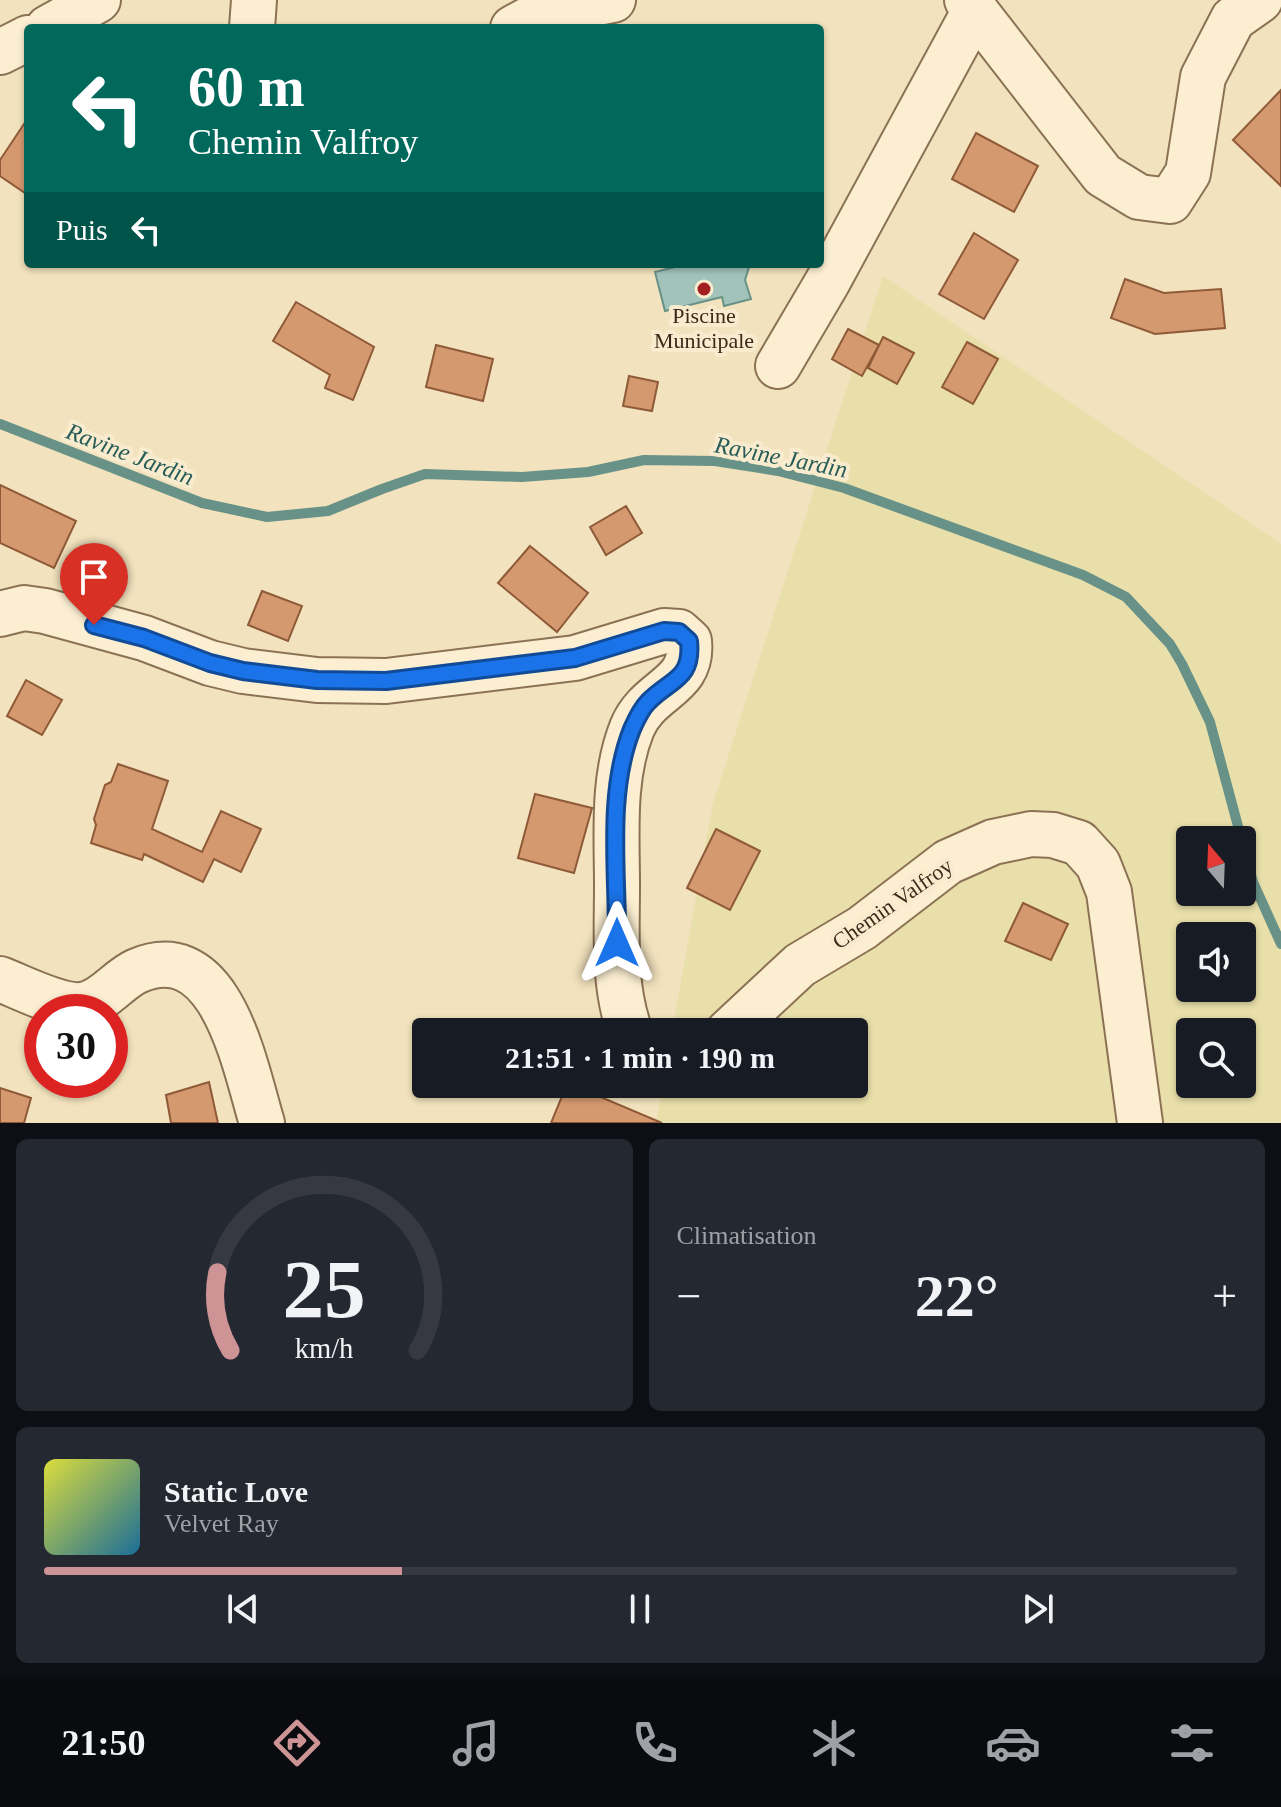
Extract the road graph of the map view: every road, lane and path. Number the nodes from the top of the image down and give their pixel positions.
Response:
1 (254, 0) edge
2 (613, 0) edge
3 (1260, 0) edge
4 (91, 2) edge
5 (971, 5) edge
6 (55, 24) edge
7 (252, 24) edge
8 (520, 24) edge
9 (24, 40) edge
10 (0, 52) edge
11 (778, 366) dead end
12 (0, 614) edge
13 (0, 979) edge
14 (627, 1018) edge
15 (743, 1018) edge
16 (262, 1123) edge
17 (1140, 1123) edge

1 - 7 street
2 - 8 street
3 - 5 street
4 - 6 street
5 - 11 street
9 - 10 street
12 - 14 street
13 - 16 street
15 - 17 street, Chemin Valfroy

